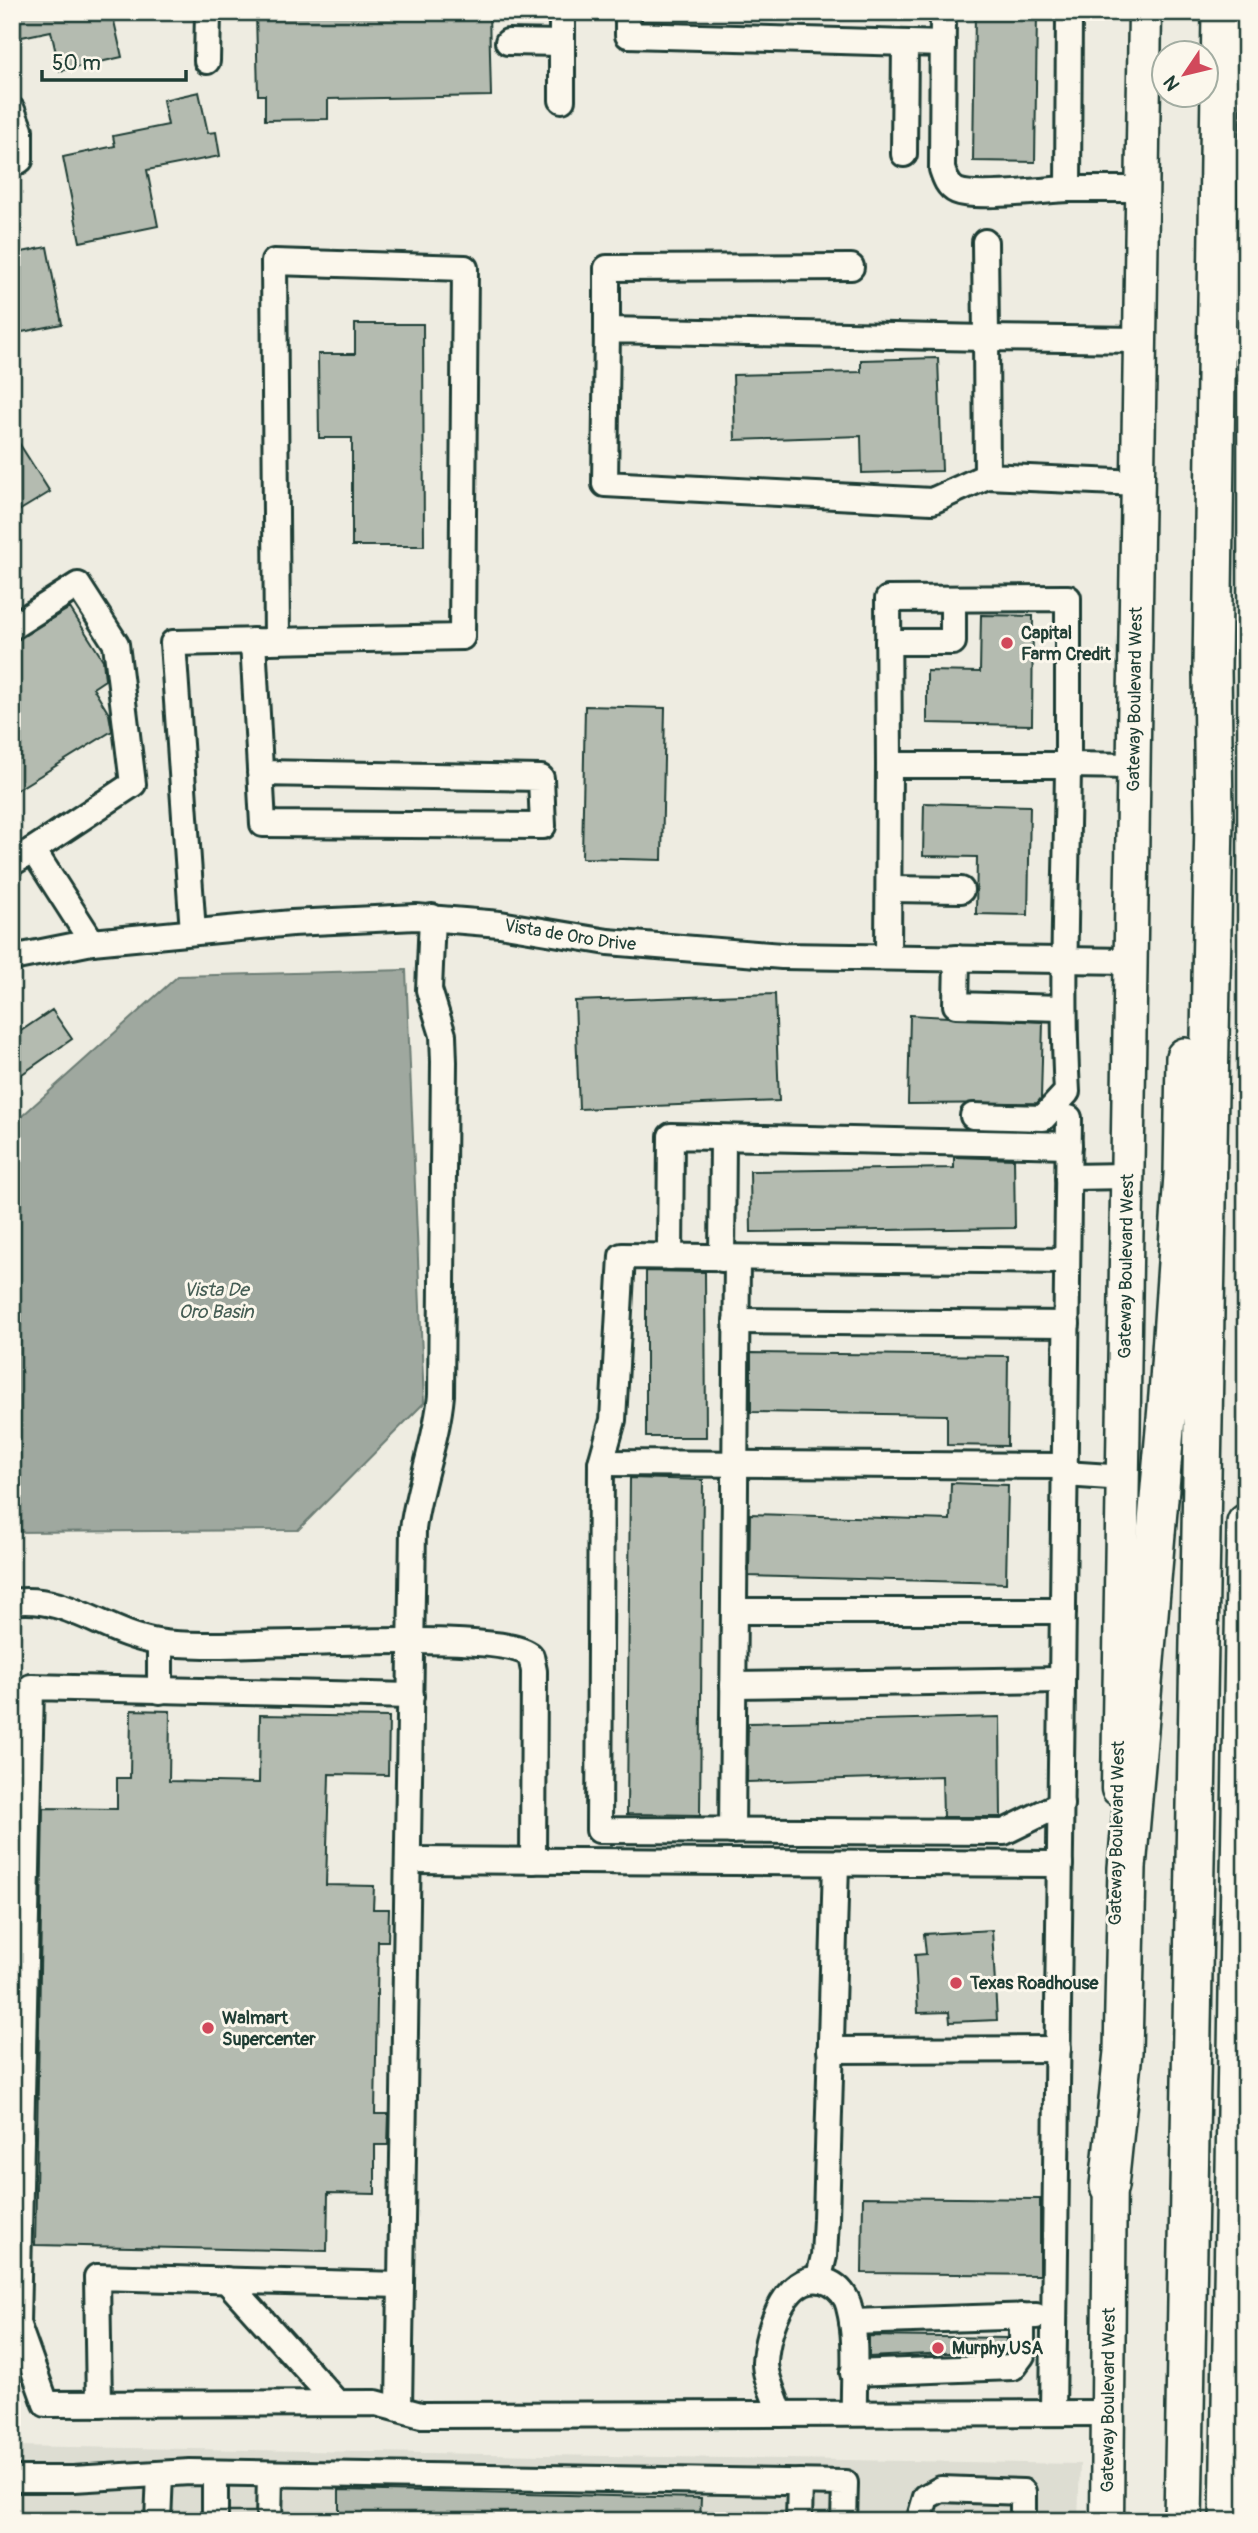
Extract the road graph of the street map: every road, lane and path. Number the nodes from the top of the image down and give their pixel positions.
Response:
1 (208, 12) edge
2 (562, 12) edge
3 (628, 12) edge
4 (943, 12) edge
5 (1069, 12) edge
6 (1145, 12) edge
7 (1221, 12) edge
8 (508, 42) dead end
9 (562, 43) junction
10 (905, 43) junction
11 (943, 44) junction
12 (207, 61) dead end
13 (562, 100) dead end
14 (12, 110) edge
15 (904, 154) dead end
16 (12, 165) edge
17 (1068, 189) junction
18 (1142, 189) junction
19 (985, 242) dead end
20 (851, 267) dead end
21 (607, 330) junction
22 (986, 338) junction
23 (1140, 340) junction
24 (987, 477) junction
25 (1138, 483) junction
26 (953, 599) junction
27 (12, 627) edge
28 (265, 641) junction
29 (888, 642) junction
30 (1212, 669) junction
31 (889, 765) junction
32 (1068, 765) junction
33 (1134, 766) junction
34 (260, 773) junction
35 (22, 856) edge
36 (889, 889) junction
37 (961, 890) dead end
38 (432, 917) junction
39 (193, 932) junction
40 (92, 942) junction
41 (888, 957) junction
42 (12, 958) edge
43 (957, 958) junction
44 (1066, 959) junction
45 (1131, 961) junction
46 (1062, 1007) junction
47 (972, 1116) dead end
48 (1069, 1118) dead end
49 (723, 1138) junction
50 (1069, 1145) junction
51 (1128, 1176) junction
52 (1068, 1177) junction
53 (670, 1257) junction
54 (729, 1259) junction
55 (1068, 1261) junction
56 (736, 1321) junction
57 (1067, 1324) junction
58 (601, 1463) junction
59 (735, 1465) junction
60 (1065, 1470) junction
61 (1125, 1478) junction
62 (1246, 1522) edge
63 (12, 1602) edge
64 (734, 1611) junction
65 (1063, 1611) junction
66 (160, 1643) junction
67 (412, 1643) junction
68 (1062, 1680) junction
69 (733, 1685) junction
70 (160, 1691) junction
71 (411, 1696) junction
72 (1061, 1804) junction
73 (732, 1831) junction
74 (408, 1860) junction
75 (533, 1861) junction
76 (835, 1863) junction
77 (1060, 1864) junction
78 (1058, 2049) junction
79 (830, 2050) junction
80 (1110, 2186) junction
81 (819, 2277) junction
82 (226, 2280) junction
83 (401, 2285) junction
84 (1054, 2315) junction
85 (1022, 2316) junction
86 (852, 2322) junction
87 (853, 2373) junction
88 (337, 2403) junction
89 (99, 2404) junction
90 (399, 2408) junction
91 (854, 2413) junction
92 (1053, 2413) junction
93 (1110, 2413) junction
94 (780, 2414) junction
95 (215, 2473) junction
96 (270, 2473) junction
97 (159, 2474) junction
98 (12, 2479) edge
99 (800, 2482) junction
100 (159, 2521) edge
101 (215, 2521) edge
102 (269, 2521) edge
103 (799, 2521) edge
104 (844, 2521) edge
105 (919, 2521) edge
106 (1023, 2521) edge
107 (1107, 2521) edge
108 (1183, 2521) edge
109 (1230, 2521) edge

1 - 12 street
2 - 9 street
3 - 10 street
4 - 11 street
5 - 17 street
6 - 18 main road, Gateway Boulevard West
7 - 30 highway
8 - 9 street
9 - 13 street
10 - 11 street
10 - 15 street
11 - 17 street
14 - 16 street
17 - 18 street
18 - 23 main road, Gateway Boulevard West
19 - 22 street
20 - 21 street
21 - 22 street
21 - 24 street
22 - 23 street
22 - 24 street
23 - 25 main road, Gateway Boulevard West
24 - 25 street
25 - 33 main road, Gateway Boulevard West
26 - 29 street
26 - 29 street
26 - 32 street
27 - 35 street
28 - 28 street
28 - 34 street
28 - 39 street
29 - 31 street
30 - 80 highway
30 - 108 highway
31 - 32 street
31 - 36 street
32 - 33 street
32 - 44 street
33 - 45 main road, Gateway Boulevard West
34 - 34 street
35 - 40 street
36 - 37 street
36 - 41 street
38 - 39 street, Vista de Oro Drive
38 - 41 street, Vista de Oro Drive
38 - 67 street
39 - 40 street, Vista de Oro Drive
40 - 42 street, Vista de Oro Drive
41 - 43 street, Vista de Oro Drive
43 - 44 street, Vista de Oro Drive
43 - 46 street
44 - 45 street, Vista de Oro Drive
44 - 46 street
45 - 51 main road, Gateway Boulevard West
46 - 47 street
48 - 50 street
49 - 50 street
49 - 53 street
49 - 54 street
50 - 52 street
51 - 52 street
51 - 61 main road, Gateway Boulevard West
52 - 55 street
53 - 54 street
53 - 58 street
54 - 55 street
54 - 56 street
55 - 57 street
56 - 57 street
56 - 59 street
57 - 60 street
58 - 59 street
58 - 73 street
59 - 60 street
59 - 64 street
60 - 61 street
60 - 65 street
61 - 80 main road, Gateway Boulevard West
62 - 109 highway
63 - 66 street
64 - 65 street
64 - 69 street
65 - 68 street
66 - 67 street
66 - 70 street
67 - 71 street
67 - 75 street
68 - 69 street
68 - 72 street
69 - 73 street
70 - 71 street
70 - 89 street
71 - 74 street
72 - 73 street
72 - 77 street
74 - 75 street
74 - 83 street
75 - 76 street
76 - 77 street
76 - 79 street
77 - 78 street
78 - 79 street
78 - 84 street
79 - 81 street
80 - 93 main road, Gateway Boulevard West
81 - 86 street
81 - 94 street
82 - 83 street
82 - 88 street
82 - 89 street
83 - 90 street
84 - 85 street
84 - 92 street
85 - 86 street
85 - 87 street
86 - 87 street
87 - 91 street
88 - 89 street
88 - 90 street
90 - 94 street
91 - 92 street
91 - 94 street
92 - 93 street
93 - 107 main road, Gateway Boulevard West
95 - 96 street
95 - 97 street
95 - 101 street
96 - 99 street
96 - 102 street
97 - 98 street
97 - 100 street
99 - 103 street
99 - 104 street
105 - 106 street

